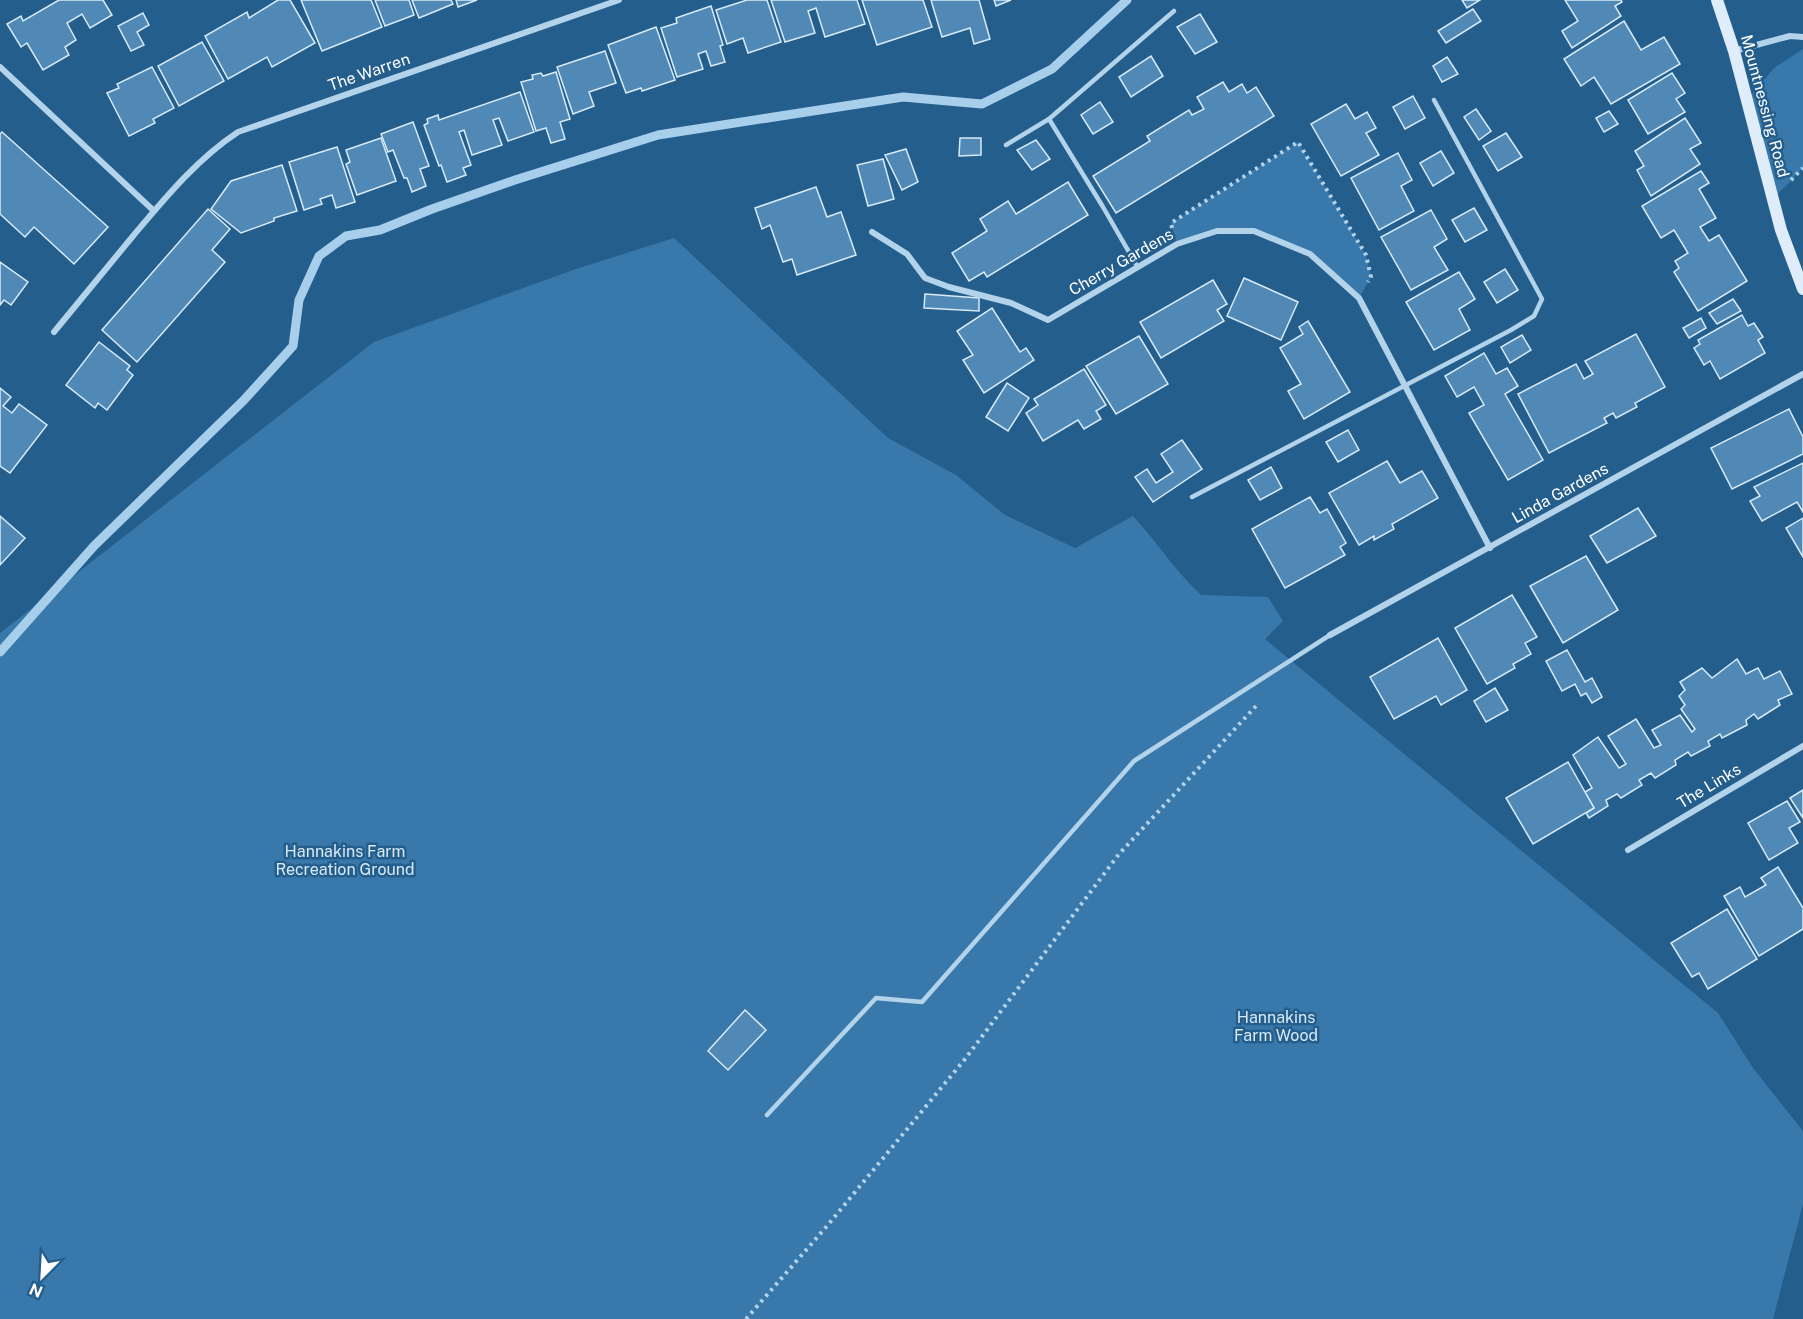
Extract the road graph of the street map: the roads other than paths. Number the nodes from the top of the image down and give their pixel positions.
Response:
1 (619, 0) edge
2 (1717, 0) edge
3 (1174, 11) dead end
4 (1803, 37) edge
5 (1734, 51) junction
6 (0, 67) edge
7 (1434, 100) dead end
8 (1049, 120) junction
9 (1006, 145) dead end
10 (154, 211) junction
11 (872, 232) dead end
12 (1137, 266) junction
13 (1803, 289) edge
14 (54, 332) dead end
15 (1803, 374) edge
16 (1404, 384) junction
17 (1192, 496) dead end
18 (1490, 548) junction
19 (1330, 635) joint
20 (1803, 746) edge
21 (1628, 850) dead end
22 (766, 1115) dead end

1 - 10 street, The Warren
2 - 5 street, Mountnessing Road
3 - 8 lane
4 - 5 street
5 - 13 street, Mountnessing Road
6 - 10 street
7 - 16 lane
8 - 9 lane
8 - 12 lane
10 - 14 street, The Warren
11 - 12 street, Cherry Gardens
12 - 16 street, Cherry Gardens
15 - 18 street, Linda Gardens
16 - 17 lane
16 - 18 street, Cherry Gardens
18 - 19 street, Linda Gardens
19 - 22 lane
20 - 21 street, The Links

